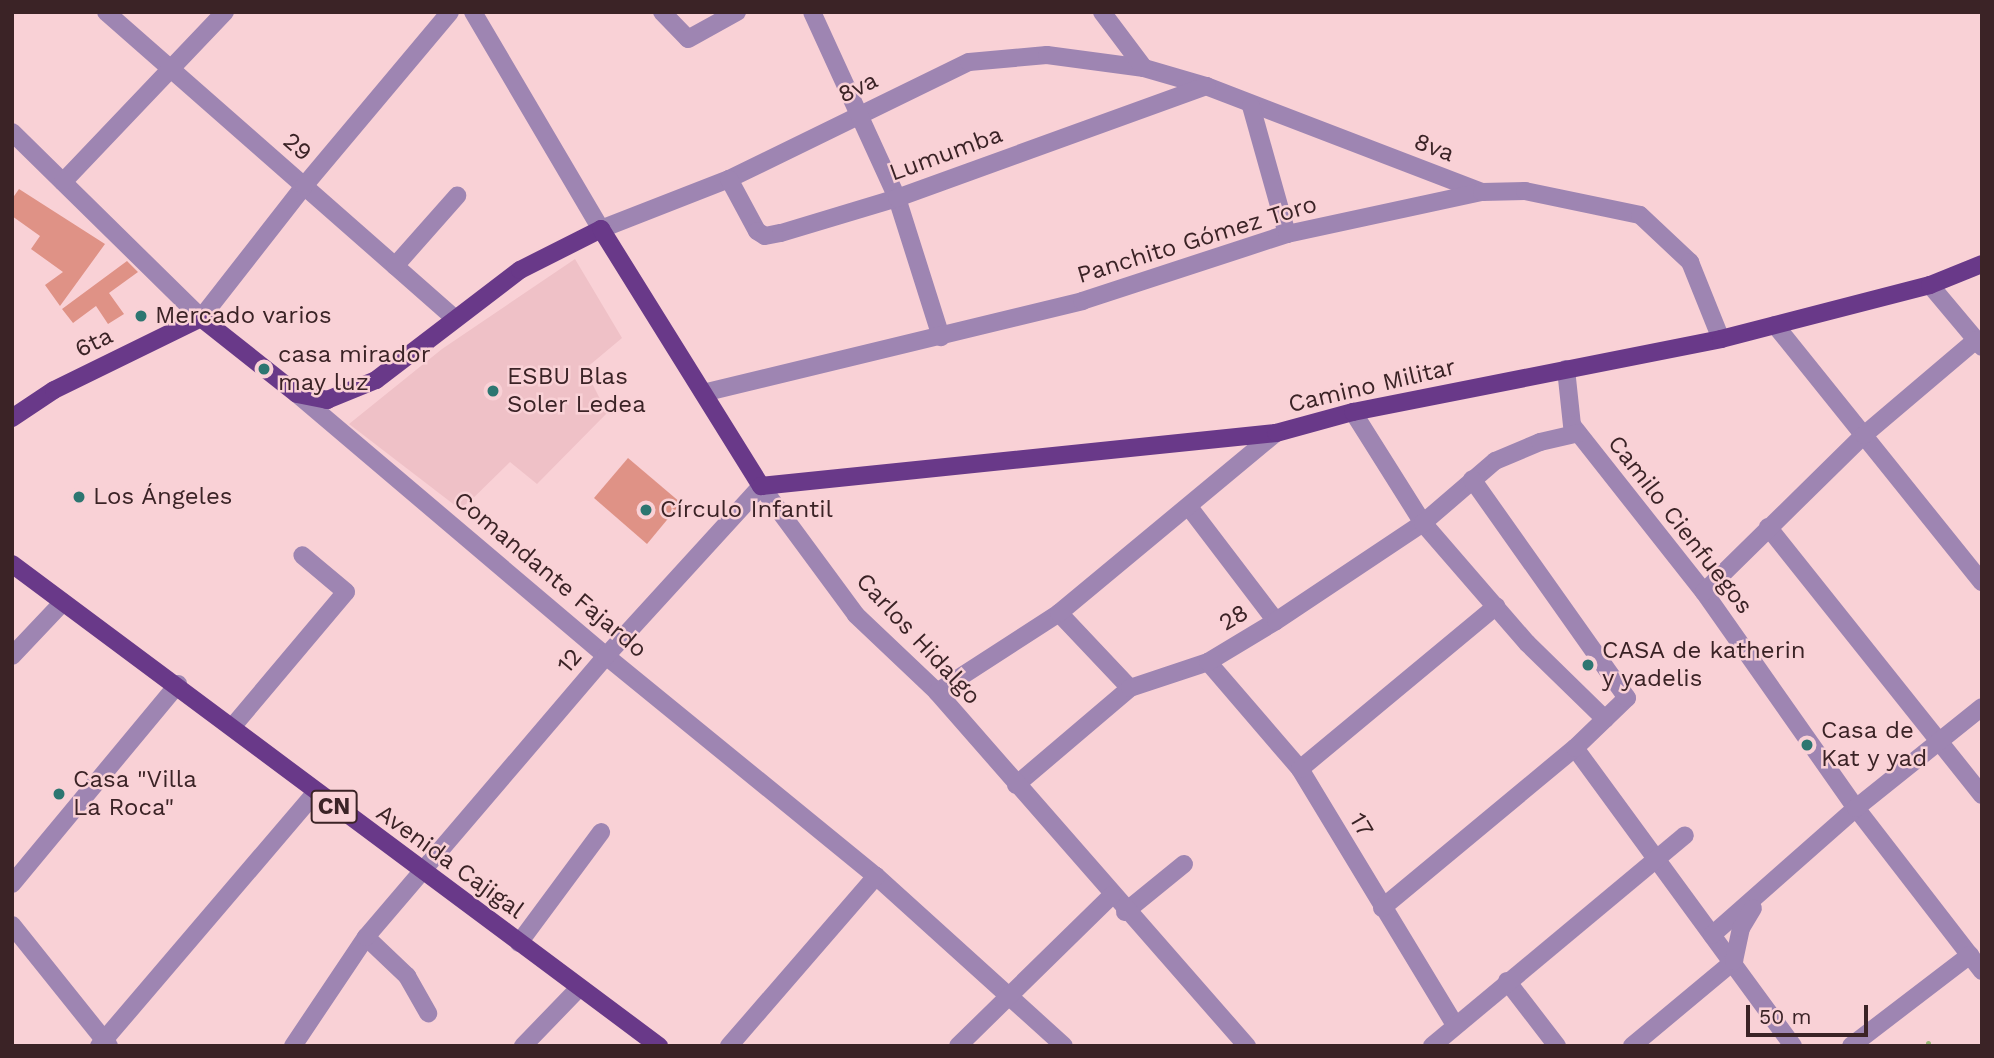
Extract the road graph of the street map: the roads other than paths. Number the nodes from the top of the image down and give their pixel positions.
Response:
1 (106, 12) edge
2 (225, 12) edge
3 (450, 12) edge
4 (473, 12) edge
5 (662, 12) edge
6 (737, 12) edge
7 (812, 12) edge
8 (1102, 12) edge
9 (171, 68) junction
10 (1144, 68) junction
11 (1206, 86) junction
12 (1251, 106) junction
13 (859, 114) junction
14 (12, 132) edge
15 (729, 179) junction
16 (63, 182) junction
17 (304, 186) junction
18 (1482, 192) junction
19 (457, 197) dead end
20 (897, 198) junction
21 (601, 229) junction
22 (1287, 233) junction
23 (1982, 264) edge
24 (395, 266) junction
25 (1930, 285) junction
26 (201, 318) junction
27 (455, 319) junction
28 (1775, 325) junction
29 (941, 337) junction
30 (1721, 339) junction
31 (1979, 343) edge
32 (1566, 369) junction
33 (707, 392) junction
34 (297, 394) junction
35 (1353, 412) junction
36 (12, 418) edge
37 (1276, 433) junction
38 (1578, 433) junction
39 (1864, 435) junction
40 (1472, 479) junction
41 (761, 486) junction
42 (1189, 507) junction
43 (1423, 523) junction
44 (1768, 527) junction
45 (302, 555) dead end
46 (12, 565) edge
47 (1982, 582) edge
48 (1704, 593) junction
49 (63, 602) junction
50 (1496, 606) junction
51 (1059, 613) junction
52 (1276, 621) junction
53 (12, 656) edge
54 (607, 656) junction
55 (1208, 662) junction
56 (178, 684) junction
57 (1130, 688) junction
58 (937, 692) junction
59 (1982, 707) edge
60 (1605, 719) junction
61 (233, 726) junction
62 (1940, 741) junction
63 (1575, 748) junction
64 (1300, 769) junction
65 (1016, 785) junction
66 (316, 792) junction
67 (1982, 795) edge
68 (1856, 808) junction
69 (601, 832) dead end
70 (1685, 835) dead end
71 (1655, 859) junction
72 (1184, 864) dead end
73 (422, 873) junction
74 (876, 876) junction
75 (12, 884) edge
76 (1112, 895) junction
77 (1758, 899) junction
78 (1382, 908) junction
79 (1125, 912) junction
80 (12, 925) edge
81 (1712, 935) junction
82 (366, 937) junction
83 (519, 943) junction
84 (1970, 955) junction
85 (1734, 961) junction
86 (1982, 971) edge
87 (1507, 981) junction
88 (579, 988) junction
89 (1011, 995) junction
90 (428, 1013) dead end
91 (1455, 1026) junction
92 (104, 1044) edge
93 (293, 1046) edge
94 (523, 1046) edge
95 (659, 1046) edge
96 (729, 1046) edge
97 (958, 1046) edge
98 (1064, 1046) edge
99 (1247, 1046) edge
100 (1432, 1046) edge
101 (1557, 1046) edge
102 (1632, 1046) edge
103 (1793, 1046) edge
104 (1851, 1046) edge

1 - 9 street, 29
2 - 9 street
3 - 17 street
4 - 21 street
5 - 6 street
7 - 13 street
8 - 10 street
9 - 16 street
9 - 17 street, 29
10 - 11 street, 8va
10 - 13 street, 8va
11 - 12 street, 8va
11 - 20 street, Lumumba
12 - 18 street, 8va
12 - 22 street
13 - 15 street, 8va
13 - 20 street
14 - 16 street, Comandante Fajardo
15 - 20 street, Lumumba
15 - 21 street, 8va
16 - 26 street, Comandante Fajardo
17 - 24 street, 29
17 - 26 street
18 - 22 street, Panchito Gómez Toro
18 - 30 street, Panchito Gómez Toro
19 - 24 street
20 - 29 street
21 - 27 main road, 8va
21 - 33 main road, Carlos Hidalgo
22 - 29 street, Panchito Gómez Toro
23 - 25 main road, Camino Militar
24 - 27 street, 29
25 - 28 main road, Camino Militar
25 - 31 street
26 - 34 main road, Comandante Fajardo
26 - 36 main road, 6ta
27 - 34 main road, 8va
28 - 30 main road, Camino Militar
28 - 39 street
29 - 33 street, Panchito Gómez Toro
30 - 32 main road, Camino Militar
31 - 39 street
32 - 35 main road, Camino Militar
32 - 38 street, Camilo Cienfuegos
33 - 41 main road, Carlos Hidalgo
34 - 54 street, Comandante Fajardo
35 - 37 main road, Camino Militar
35 - 43 street
37 - 41 main road, Camino Militar
37 - 42 street
38 - 40 street, 28
38 - 48 street, Camilo Cienfuegos
39 - 44 street
39 - 47 street
40 - 43 street, 28
40 - 60 street
41 - 54 street, 12
41 - 58 street, Carlos Hidalgo
42 - 51 street
42 - 52 street
43 - 50 street
43 - 52 street, 28
44 - 48 street
44 - 62 street
45 - 61 street
46 - 49 main road, Avenida Cajigal / CN
48 - 68 street, Camilo Cienfuegos
49 - 53 street
49 - 56 main road, Avenida Cajigal / CN
50 - 60 street
50 - 64 street
51 - 57 street
51 - 58 street
52 - 55 street, 28
54 - 73 street, 12
54 - 74 street, Comandante Fajardo
55 - 57 street, 28
55 - 64 street, 17
56 - 61 main road, Avenida Cajigal / CN
56 - 75 street
57 - 65 street, 28
58 - 65 street, Carlos Hidalgo
59 - 62 street
60 - 63 street
61 - 66 main road, Avenida Cajigal / CN
62 - 67 street
62 - 68 street
63 - 71 street
63 - 78 street
64 - 78 street, 17
65 - 76 street, Carlos Hidalgo
66 - 73 main road, Avenida Cajigal / CN
66 - 92 street
68 - 77 street
68 - 84 street, Camilo Cienfuegos
69 - 83 street
70 - 71 street
71 - 81 street
71 - 87 street
72 - 79 street
73 - 82 street, 12
73 - 83 main road, Avenida Cajigal / CN
74 - 89 street, Comandante Fajardo
74 - 96 street
76 - 79 street, Carlos Hidalgo
76 - 89 street
77 - 81 street
77 - 85 street
78 - 91 street, 17
79 - 99 street, Carlos Hidalgo
80 - 92 street
81 - 85 street
82 - 90 street
82 - 93 street, 12
83 - 88 main road, Avenida Cajigal / CN
84 - 86 street, Camilo Cienfuegos
84 - 104 street
85 - 102 street
85 - 103 street
87 - 91 street
87 - 101 street
88 - 94 street
88 - 95 main road, Avenida Cajigal / CN
89 - 97 street
89 - 98 street, Comandante Fajardo
91 - 100 street

